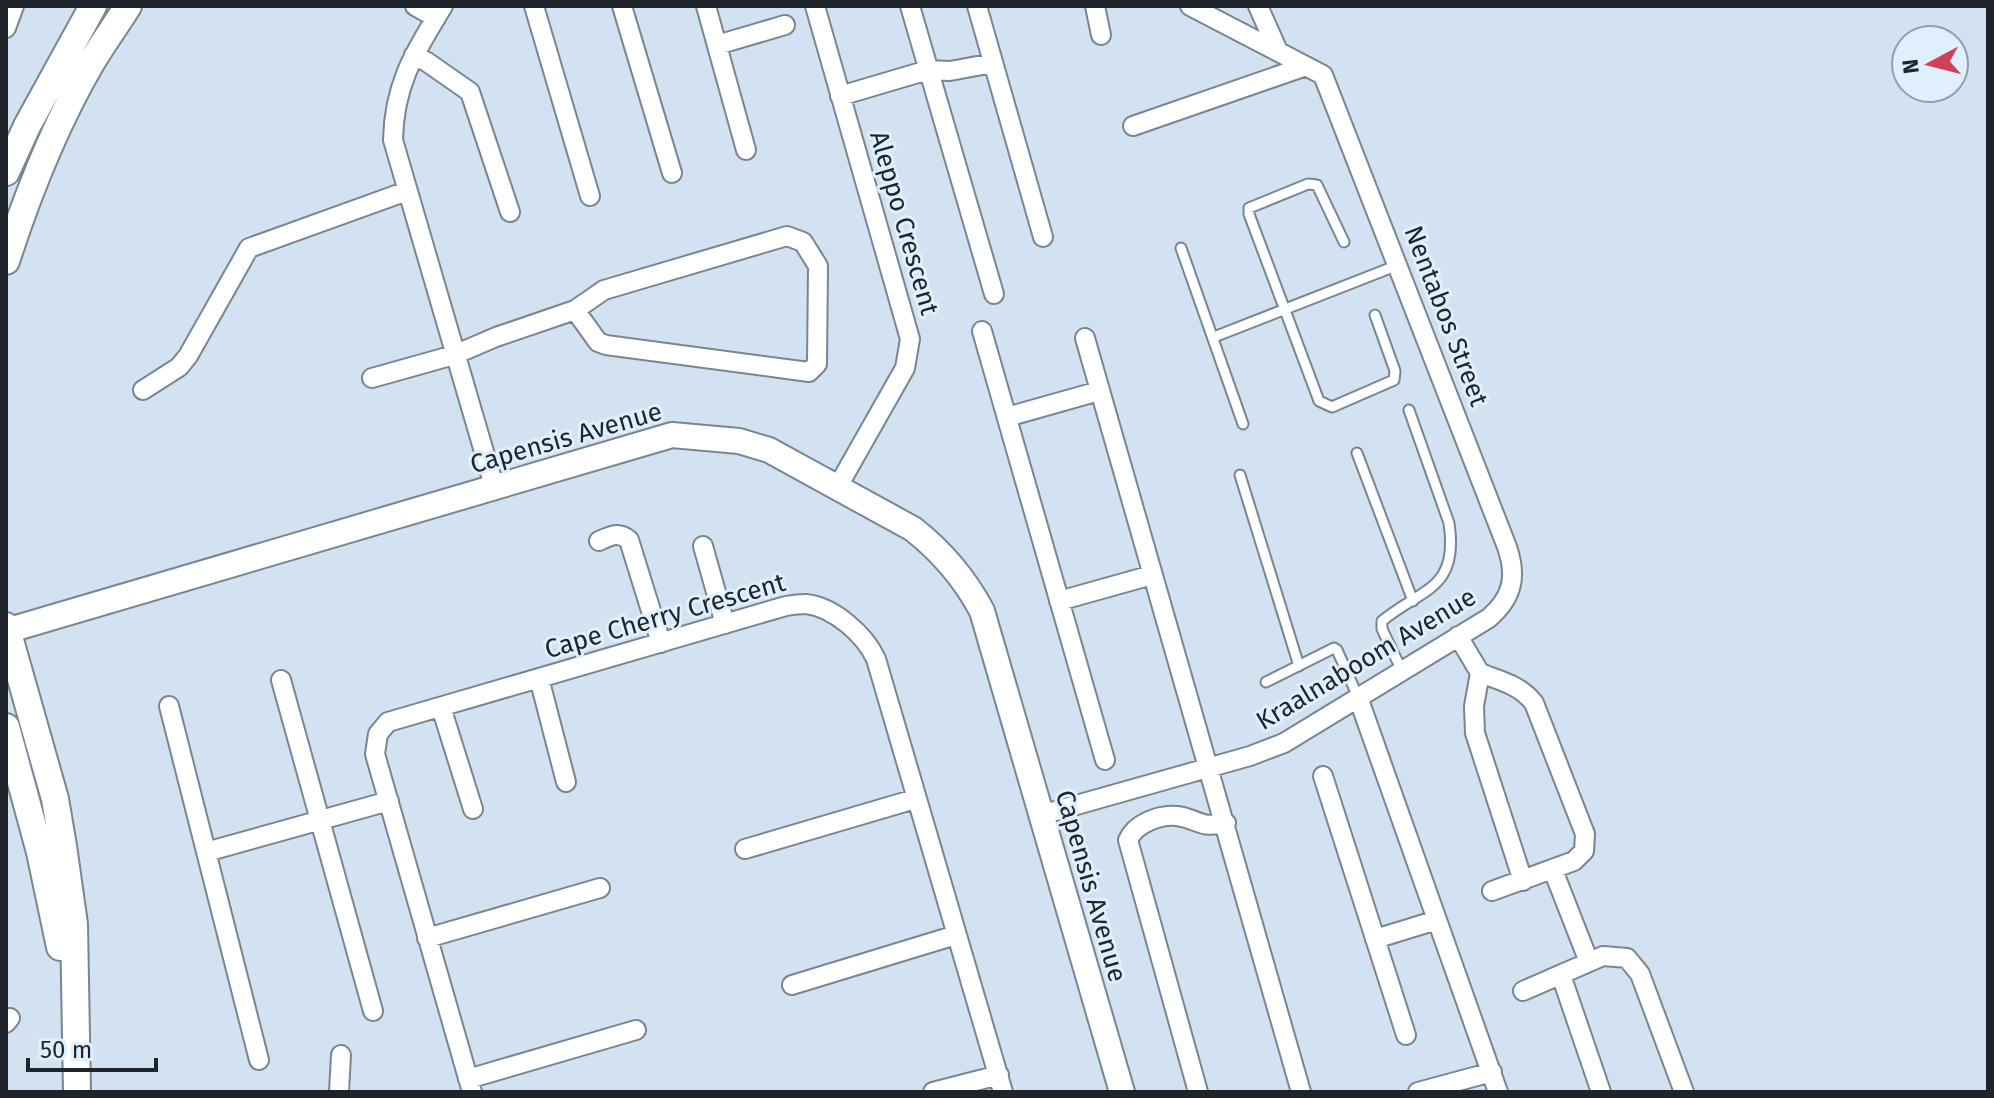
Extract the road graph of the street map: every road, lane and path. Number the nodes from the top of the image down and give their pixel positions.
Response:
1 (14, 6) edge
2 (93, 6) edge
3 (128, 6) edge
4 (415, 6) edge
5 (534, 6) edge
6 (622, 6) edge
7 (706, 6) edge
8 (815, 6) edge
9 (910, 6) edge
10 (977, 6) edge
11 (1095, 6) edge
12 (1190, 6) edge
13 (1258, 6) edge
14 (440, 12) edge
15 (785, 25) dead end
16 (6, 28) edge
17 (1101, 35) dead end
18 (717, 45) junction
19 (1278, 51) junction
20 (414, 55) junction
21 (993, 63) junction
22 (1306, 66) junction
23 (928, 70) junction
24 (840, 96) junction
25 (1133, 126) dead end
26 (57, 130) junction
27 (746, 150) dead end
28 (11, 160) edge
29 (672, 173) dead end
30 (407, 191) junction
31 (590, 196) dead end
32 (25, 203) junction
33 (510, 212) dead end
34 (1043, 237) dead end
35 (1344, 242) dead end
36 (1181, 248) dead end
37 (6, 261) edge
38 (1398, 265) junction
39 (994, 294) dead end
40 (1285, 309) junction
41 (575, 310) junction
42 (1375, 315) dead end
43 (982, 331) dead end
44 (1214, 337) junction
45 (1085, 338) dead end
46 (454, 355) junction
47 (372, 378) dead end
48 (143, 390) dead end
49 (1099, 391) junction
50 (1409, 410) dead end
51 (1007, 417) junction
52 (1243, 424) dead end
53 (1357, 453) dead end
54 (1240, 475) dead end
55 (494, 486) junction
56 (837, 488) junction
57 (599, 541) dead end
58 (703, 546) dead end
59 (1152, 575) junction
60 (1514, 578) joint
61 (1059, 601) junction
62 (1413, 601) junction
63 (725, 624) junction
64 (6, 629) edge
65 (1458, 636) junction
66 (661, 643) junction
67 (1299, 666) junction
68 (1402, 671) junction
69 (1480, 673) junction
70 (543, 677) junction
71 (281, 680) dead end
72 (1266, 682) dead end
73 (1358, 697) junction
74 (169, 706) dead end
75 (441, 707) junction
76 (6, 727) edge
77 (568, 750) dead end
78 (1105, 760) dead end
79 (1208, 768) junction
80 (1323, 776) dead end
81 (566, 782) dead end
82 (915, 799) junction
83 (389, 801) junction
84 (473, 809) dead end
85 (1041, 815) junction
86 (320, 821) junction
87 (1226, 823) junction
88 (745, 849) dead end
89 (206, 852) junction
90 (1553, 870) junction
91 (1523, 881) junction
92 (600, 888) dead end
93 (1492, 891) dead end
94 (1437, 920) junction
95 (956, 935) junction
96 (427, 938) junction
97 (1375, 939) junction
98 (1589, 962) junction
99 (1561, 975) junction
100 (792, 985) dead end
101 (1523, 991) dead end
102 (373, 1011) dead end
103 (636, 1030) dead end
104 (1406, 1035) dead end
105 (76, 1041) junction
106 (341, 1055) dead end
107 (259, 1060) dead end
108 (1492, 1072) junction
109 (1001, 1083) edge
110 (470, 1086) edge
111 (77, 1092) edge
112 (339, 1092) edge
113 (933, 1092) edge
114 (1122, 1092) edge
115 (1198, 1092) edge
116 (1301, 1092) edge
117 (1418, 1092) edge
118 (1498, 1092) edge
119 (1601, 1092) edge
120 (1684, 1092) edge

1 - 16 street
2 - 28 main road
3 - 26 main road
4 - 14 street
5 - 31 street
6 - 29 street
7 - 18 street
8 - 24 street, Aleppo Crescent
9 - 23 street
10 - 21 street
11 - 17 street
12 - 19 street
13 - 19 street
14 - 20 street
15 - 18 street
18 - 27 street
19 - 22 street
20 - 30 street
20 - 33 street
21 - 23 street
21 - 34 street
22 - 25 street
22 - 38 street, Nentabos Street
23 - 24 street
23 - 39 street
24 - 56 street, Aleppo Crescent
26 - 28 street
26 - 32 main road
28 - 32 street
30 - 46 street
30 - 48 street
32 - 37 main road
35 - 40 lane
36 - 44 lane
38 - 40 lane
38 - 60 street, Nentabos Street
40 - 42 lane
40 - 44 lane
41 - 41 street
41 - 46 street
43 - 51 street
44 - 52 lane
45 - 49 street
46 - 47 street
46 - 55 street
49 - 51 street
49 - 59 street
50 - 62 lane
51 - 61 street
53 - 62 lane
54 - 67 lane
55 - 56 street, Capensis Avenue
55 - 64 street, Capensis Avenue
56 - 85 street, Capensis Avenue
57 - 66 street
58 - 63 street
59 - 61 street
59 - 79 street
60 - 65 street, Kraalnaboom Avenue
61 - 78 street
62 - 68 lane
63 - 66 street, Cape Cherry Crescent
63 - 82 street, Cape Cherry Crescent
64 - 105 main road
65 - 68 street, Kraalnaboom Avenue
65 - 69 street
66 - 70 street, Cape Cherry Crescent
67 - 72 lane
67 - 73 lane
68 - 73 street, Kraalnaboom Avenue
69 - 90 street
69 - 91 street
70 - 75 street, Cape Cherry Crescent
70 - 77 street
70 - 81 street
71 - 86 street
73 - 79 street, Kraalnaboom Avenue
73 - 94 street
74 - 89 street
75 - 83 street, Cape Cherry Crescent
75 - 84 street
76 - 105 main road
79 - 85 street, Kraalnaboom Avenue
79 - 87 street
80 - 97 street
82 - 88 street
82 - 95 street, Cape Cherry Crescent
83 - 86 street
83 - 96 street, Cape Cherry Crescent
85 - 114 street, Capensis Avenue
86 - 89 street
86 - 102 street
87 - 115 street
87 - 116 street
89 - 107 street
90 - 91 street
90 - 98 street
91 - 93 street
92 - 96 street
94 - 97 street
94 - 108 street
95 - 100 street
95 - 109 street, Cape Cherry Crescent
96 - 110 street, Cape Cherry Crescent
97 - 104 street
98 - 99 street
98 - 120 street
99 - 101 street
99 - 119 street
103 - 110 street
105 - 111 main road
106 - 112 street
108 - 117 street
108 - 118 street
109 - 113 street

